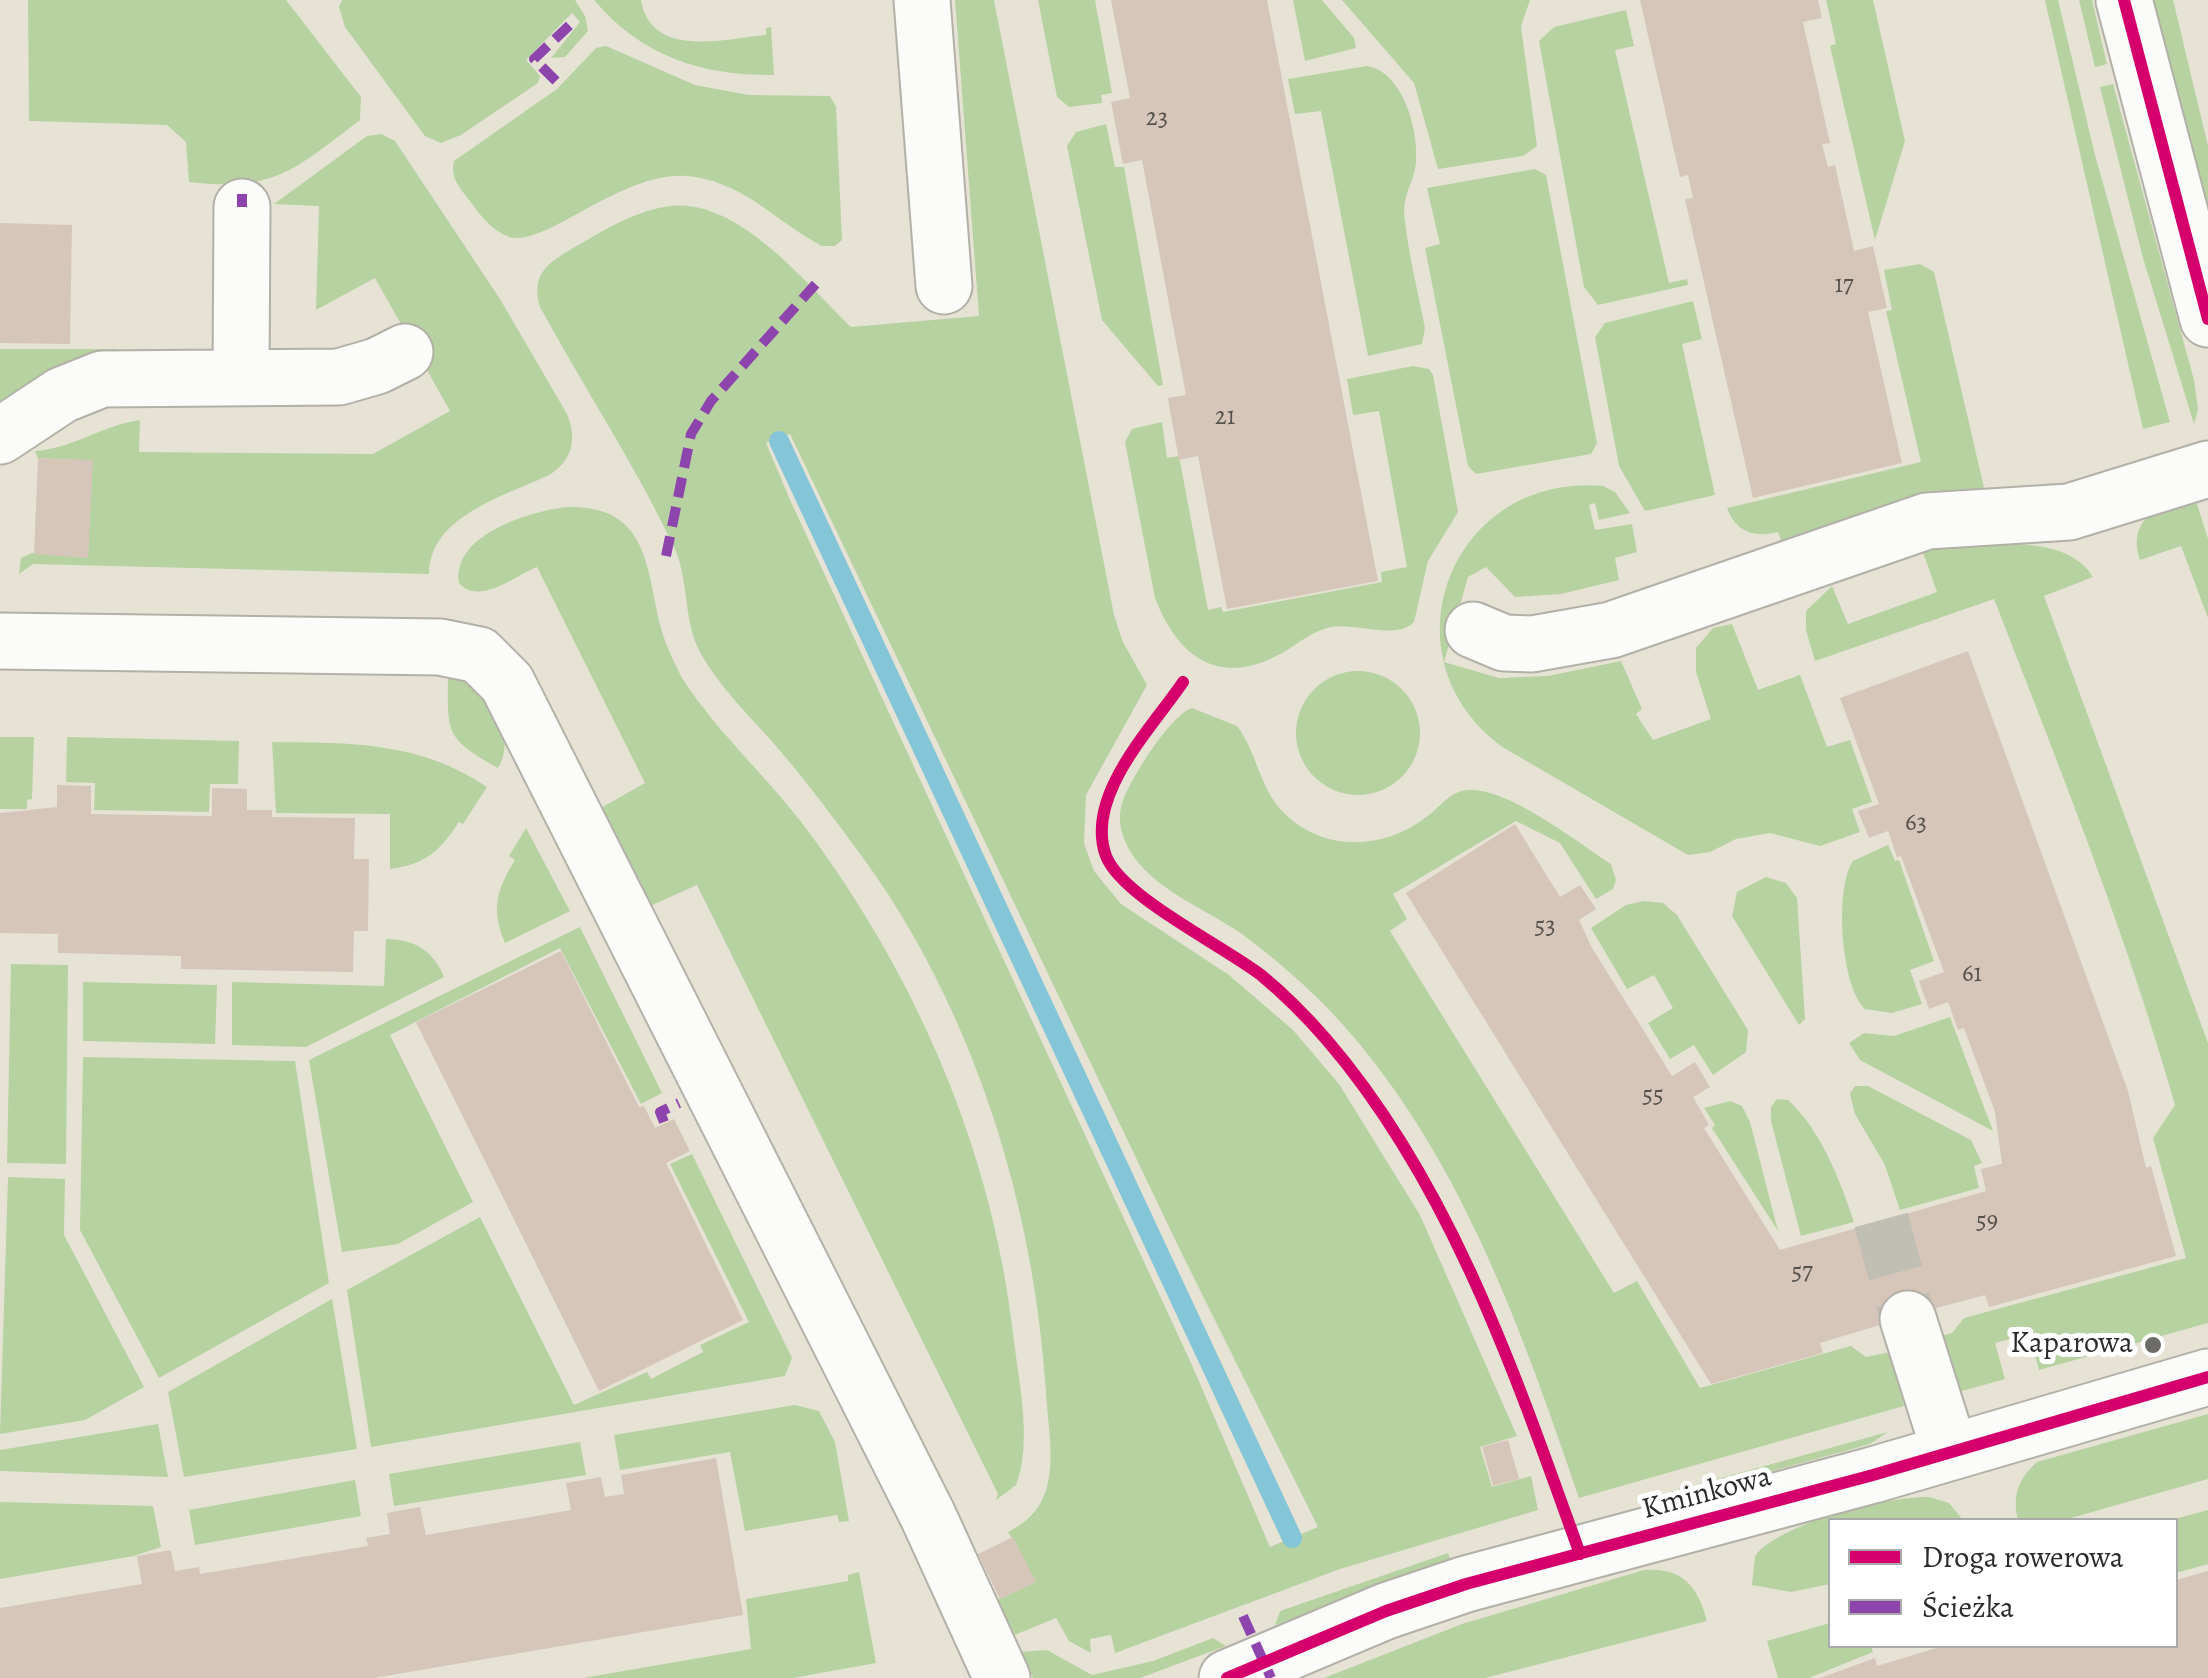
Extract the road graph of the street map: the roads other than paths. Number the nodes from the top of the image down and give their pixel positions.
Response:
1 (922, 0) edge
2 (2124, 0) edge
3 (242, 207) dead end
4 (944, 286) dead end
5 (2208, 320) edge
6 (404, 352) dead end
7 (241, 378) junction
8 (0, 436) edge
9 (2208, 468) edge
10 (1473, 630) dead end
11 (0, 641) edge
12 (1908, 1318) tunnel mouth
13 (2208, 1377) edge
14 (1950, 1452) junction
15 (1002, 1678) edge
16 (1226, 1678) edge

1 - 4 street
2 - 5 street
3 - 7 street
6 - 7 street
7 - 8 street
9 - 10 street
11 - 15 street
12 - 14 street
13 - 14 street, Kminkowa
14 - 16 street, Kminkowa

